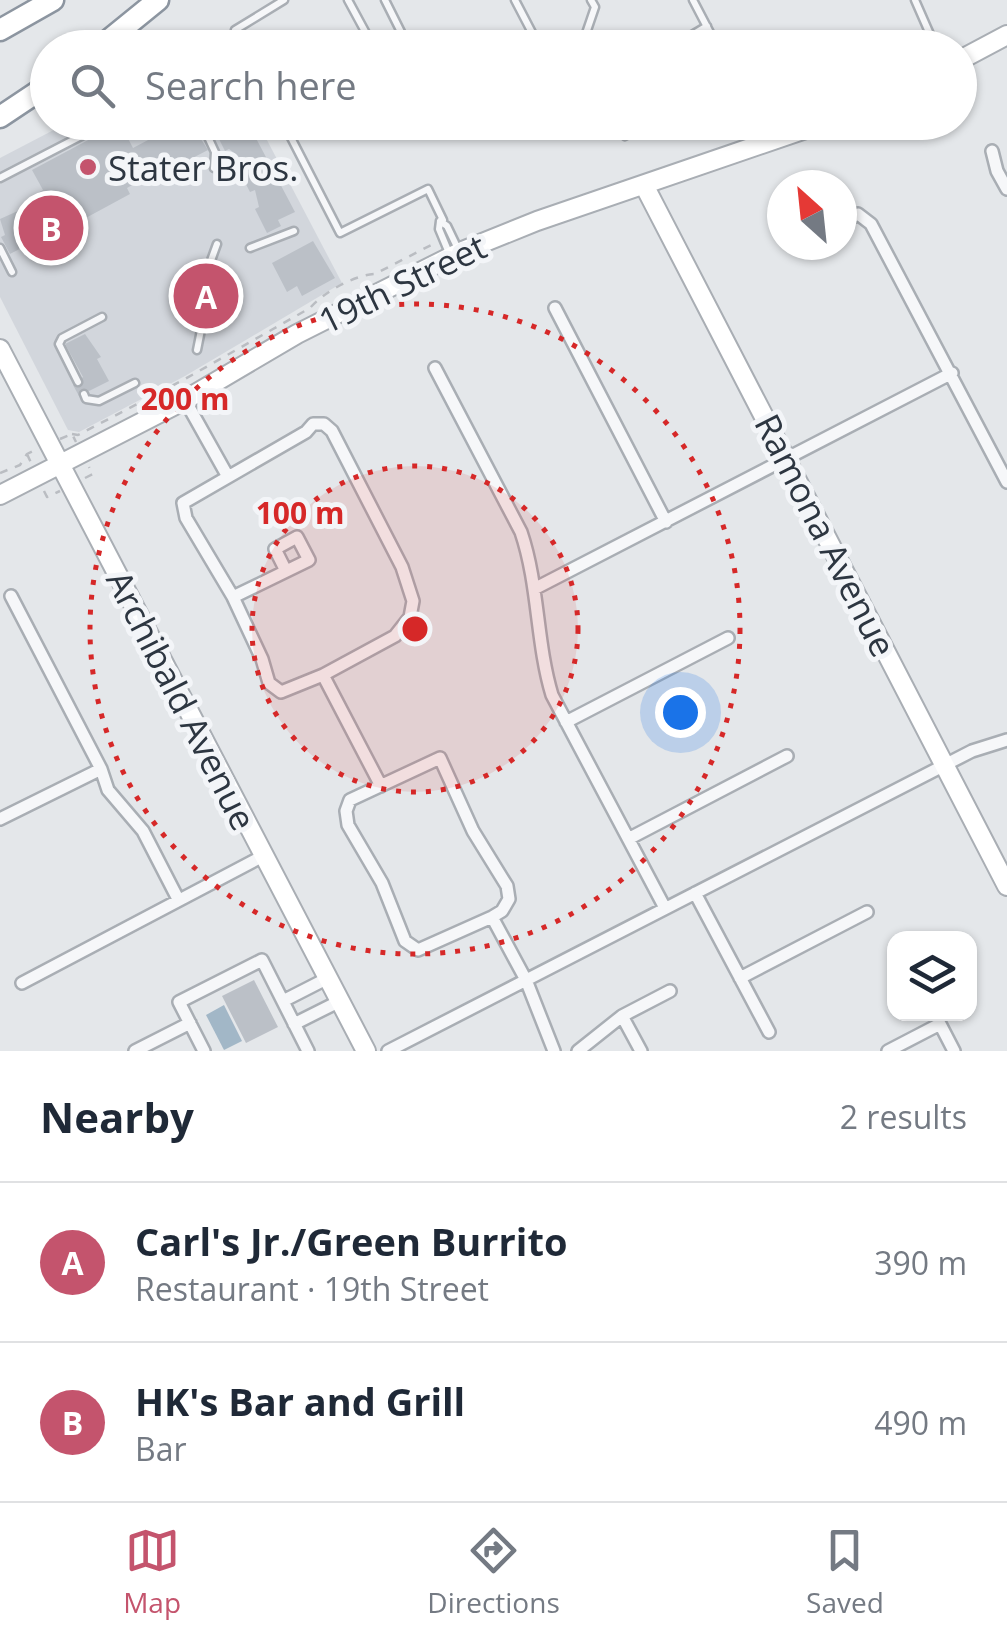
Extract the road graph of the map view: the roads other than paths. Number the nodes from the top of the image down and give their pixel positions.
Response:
1 (52, 0) edge
2 (158, 0) edge
3 (284, 0) edge
4 (348, 0) edge
5 (385, 0) edge
6 (515, 0) edge
7 (592, 0) edge
8 (694, 0) edge
9 (915, 0) edge
10 (707, 26) junction
11 (0, 30) edge
12 (121, 30) edge
13 (235, 30) edge
14 (364, 30) edge
15 (400, 30) edge
16 (531, 30) edge
17 (588, 30) edge
18 (700, 30) edge
19 (709, 30) edge
20 (928, 30) edge
21 (1007, 35) edge
22 (977, 51) edge
23 (30, 97) edge
24 (0, 117) edge
25 (73, 140) edge
26 (209, 140) edge
27 (292, 140) edge
28 (774, 140) edge
29 (992, 150) dead end
30 (214, 168) dead end
31 (0, 178) edge
32 (644, 185) junction
33 (1007, 189) edge
34 (857, 214) edge
35 (443, 220) dead end
36 (294, 231) dead end
37 (216, 244) dead end
38 (0, 248) edge
39 (250, 248) dead end
40 (12, 272) dead end
41 (555, 308) dead end
42 (102, 317) dead end
43 (0, 349) edge
44 (197, 350) dead end
45 (435, 368) dead end
46 (952, 374) junction
47 (78, 382) dead end
48 (135, 383) dead end
49 (84, 394) dead end
50 (185, 400) junction
51 (787, 459) junction
52 (60, 464) junction
53 (227, 476) junction
54 (1007, 482) edge
55 (0, 495) edge
56 (666, 522) junction
57 (286, 571) dead end
58 (534, 589) junction
59 (11, 596) dead end
60 (233, 597) junction
61 (728, 638) dead end
62 (323, 675) junction
63 (566, 722) junction
64 (1007, 740) edge
65 (787, 756) dead end
66 (945, 765) junction
67 (101, 769) junction
68 (381, 786) junction
69 (0, 819) edge
70 (630, 838) junction
71 (263, 856) junction
72 (1007, 886) edge
73 (695, 892) junction
74 (178, 899) junction
75 (665, 908) junction
76 (867, 912) dead end
77 (492, 917) junction
78 (328, 978) junction
79 (740, 978) junction
80 (526, 980) junction
81 (22, 983) dead end
82 (670, 991) dead end
83 (282, 1001) junction
84 (340, 1001) junction
85 (622, 1016) junction
86 (190, 1023) junction
87 (294, 1024) junction
88 (769, 1032) dead end
89 (135, 1051) edge
90 (204, 1051) edge
91 (308, 1051) edge
92 (366, 1051) edge
93 (388, 1051) edge
94 (554, 1051) edge
95 (578, 1051) edge
96 (641, 1051) edge
97 (888, 1051) edge
98 (954, 1051) edge

1 - 11 highway
2 - 12 highway
3 - 13 lane
4 - 14 lane
5 - 15 lane
6 - 16 lane
7 - 17 lane
8 - 10 lane
9 - 20 lane
10 - 18 lane
10 - 19 lane
21 - 22 main road
23 - 24 highway
25 - 31 lane
26 - 30 lane
27 - 35 lane
28 - 32 main road, 19th Street
29 - 33 street
32 - 50 main road, 19th Street
32 - 51 main road, Ramona Avenue
34 - 46 street
36 - 39 lane
37 - 44 lane
38 - 40 lane
41 - 56 street
42 - 47 lane
43 - 52 main road, Archibald Avenue
45 - 58 street
46 - 51 street
46 - 54 street
48 - 49 lane
50 - 52 main road, 19th Street
50 - 53 street
51 - 56 street
51 - 66 main road, Ramona Avenue
52 - 55 main road, 19th Street
52 - 71 main road, Archibald Avenue
53 - 60 street
53 - 62 street
56 - 58 street
57 - 60 street
58 - 63 street
59 - 67 street
60 - 62 street
61 - 63 street
62 - 68 street
63 - 70 street
64 - 66 street
65 - 70 street
66 - 72 main road, Ramona Avenue
66 - 73 street
67 - 69 street
67 - 74 street
68 - 77 street
68 - 77 street
70 - 75 street
71 - 74 street
71 - 78 main road, Archibald Avenue
73 - 75 street
73 - 79 street
74 - 81 street
75 - 80 street
76 - 79 street
77 - 80 street
78 - 83 street
78 - 84 main road, Archibald Avenue
79 - 88 street
80 - 93 street
80 - 94 street
82 - 85 street
83 - 86 street
83 - 87 street
84 - 87 street
84 - 92 main road, Archibald Avenue
85 - 95 street
85 - 96 street
86 - 89 street
86 - 90 street
87 - 91 street
97 - 98 street

